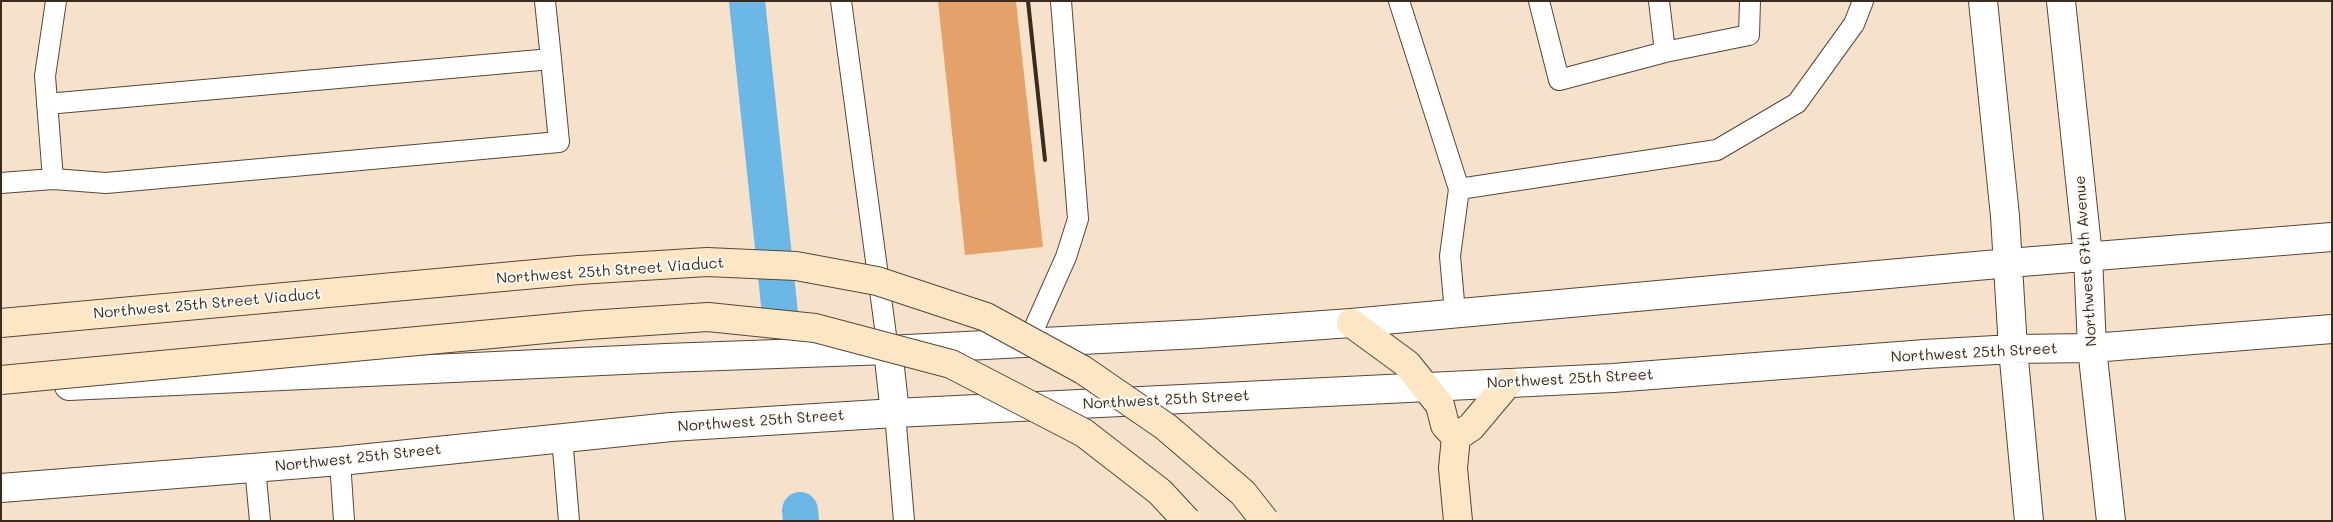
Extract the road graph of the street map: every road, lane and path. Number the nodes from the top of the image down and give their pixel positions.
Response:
1 (56, 1) edge
2 (545, 1) edge
3 (841, 1) edge
4 (1060, 1) edge
5 (1399, 1) edge
6 (1539, 1) edge
7 (1659, 1) edge
8 (1750, 1) edge
9 (1863, 1) edge
10 (1983, 1) edge
11 (2061, 1) edge
12 (1666, 52) junction
13 (550, 59) junction
14 (47, 104) junction
15 (53, 179) junction
16 (1, 183) edge
17 (1460, 189) junction
18 (2332, 237) edge
19 (2088, 256) junction
20 (2009, 263) junction
21 (1455, 313) junction
22 (1, 323) edge
23 (1351, 323) junction
24 (2332, 329) edge
25 (1028, 342) junction
26 (2092, 348) junction
27 (2013, 349) junction
28 (888, 350) junction
29 (1, 380) edge
30 (1508, 384) junction
31 (1426, 387) junction
32 (1, 389) edge
33 (895, 413) junction
34 (562, 437) junction
35 (1456, 437) junction
36 (340, 460) junction
37 (255, 467) junction
38 (1, 488) edge
39 (260, 521) edge
40 (344, 521) edge
41 (569, 521) edge
42 (904, 521) edge
43 (1187, 521) edge
44 (1265, 521) edge
45 (1458, 521) edge
46 (2029, 521) edge
47 (2110, 521) edge

1 - 14 lane
2 - 13 lane
3 - 28 lane
4 - 25 lane
5 - 17 lane
6 - 12 lane
7 - 12 lane
8 - 12 lane
9 - 17 lane
10 - 20 street
11 - 19 street, Northwest 67th Avenue
13 - 14 lane
13 - 15 lane
14 - 15 lane
15 - 16 lane
17 - 21 lane
18 - 19 street
19 - 20 street
19 - 26 street, Northwest 67th Avenue
20 - 21 street
20 - 27 street
21 - 23 street
22 - 44 main road, Northwest 25th Street Viaduct, bridge
23 - 25 street
23 - 31 main road
24 - 26 street, Northwest 25th Street
25 - 28 street
26 - 27 street, Northwest 25th Street
26 - 47 street, Northwest 67th Avenue
27 - 30 street, Northwest 25th Street
27 - 46 street
28 - 32 street
28 - 33 street
29 - 43 main road, bridge
30 - 31 street, Northwest 25th Street
30 - 35 main road
31 - 33 street, Northwest 25th Street
31 - 35 main road
33 - 34 street, Northwest 25th Street
33 - 42 lane
34 - 36 street, Northwest 25th Street
34 - 41 lane
35 - 45 main road
36 - 37 street, Northwest 25th Street
36 - 40 lane
37 - 38 street, Northwest 25th Street
37 - 39 lane

